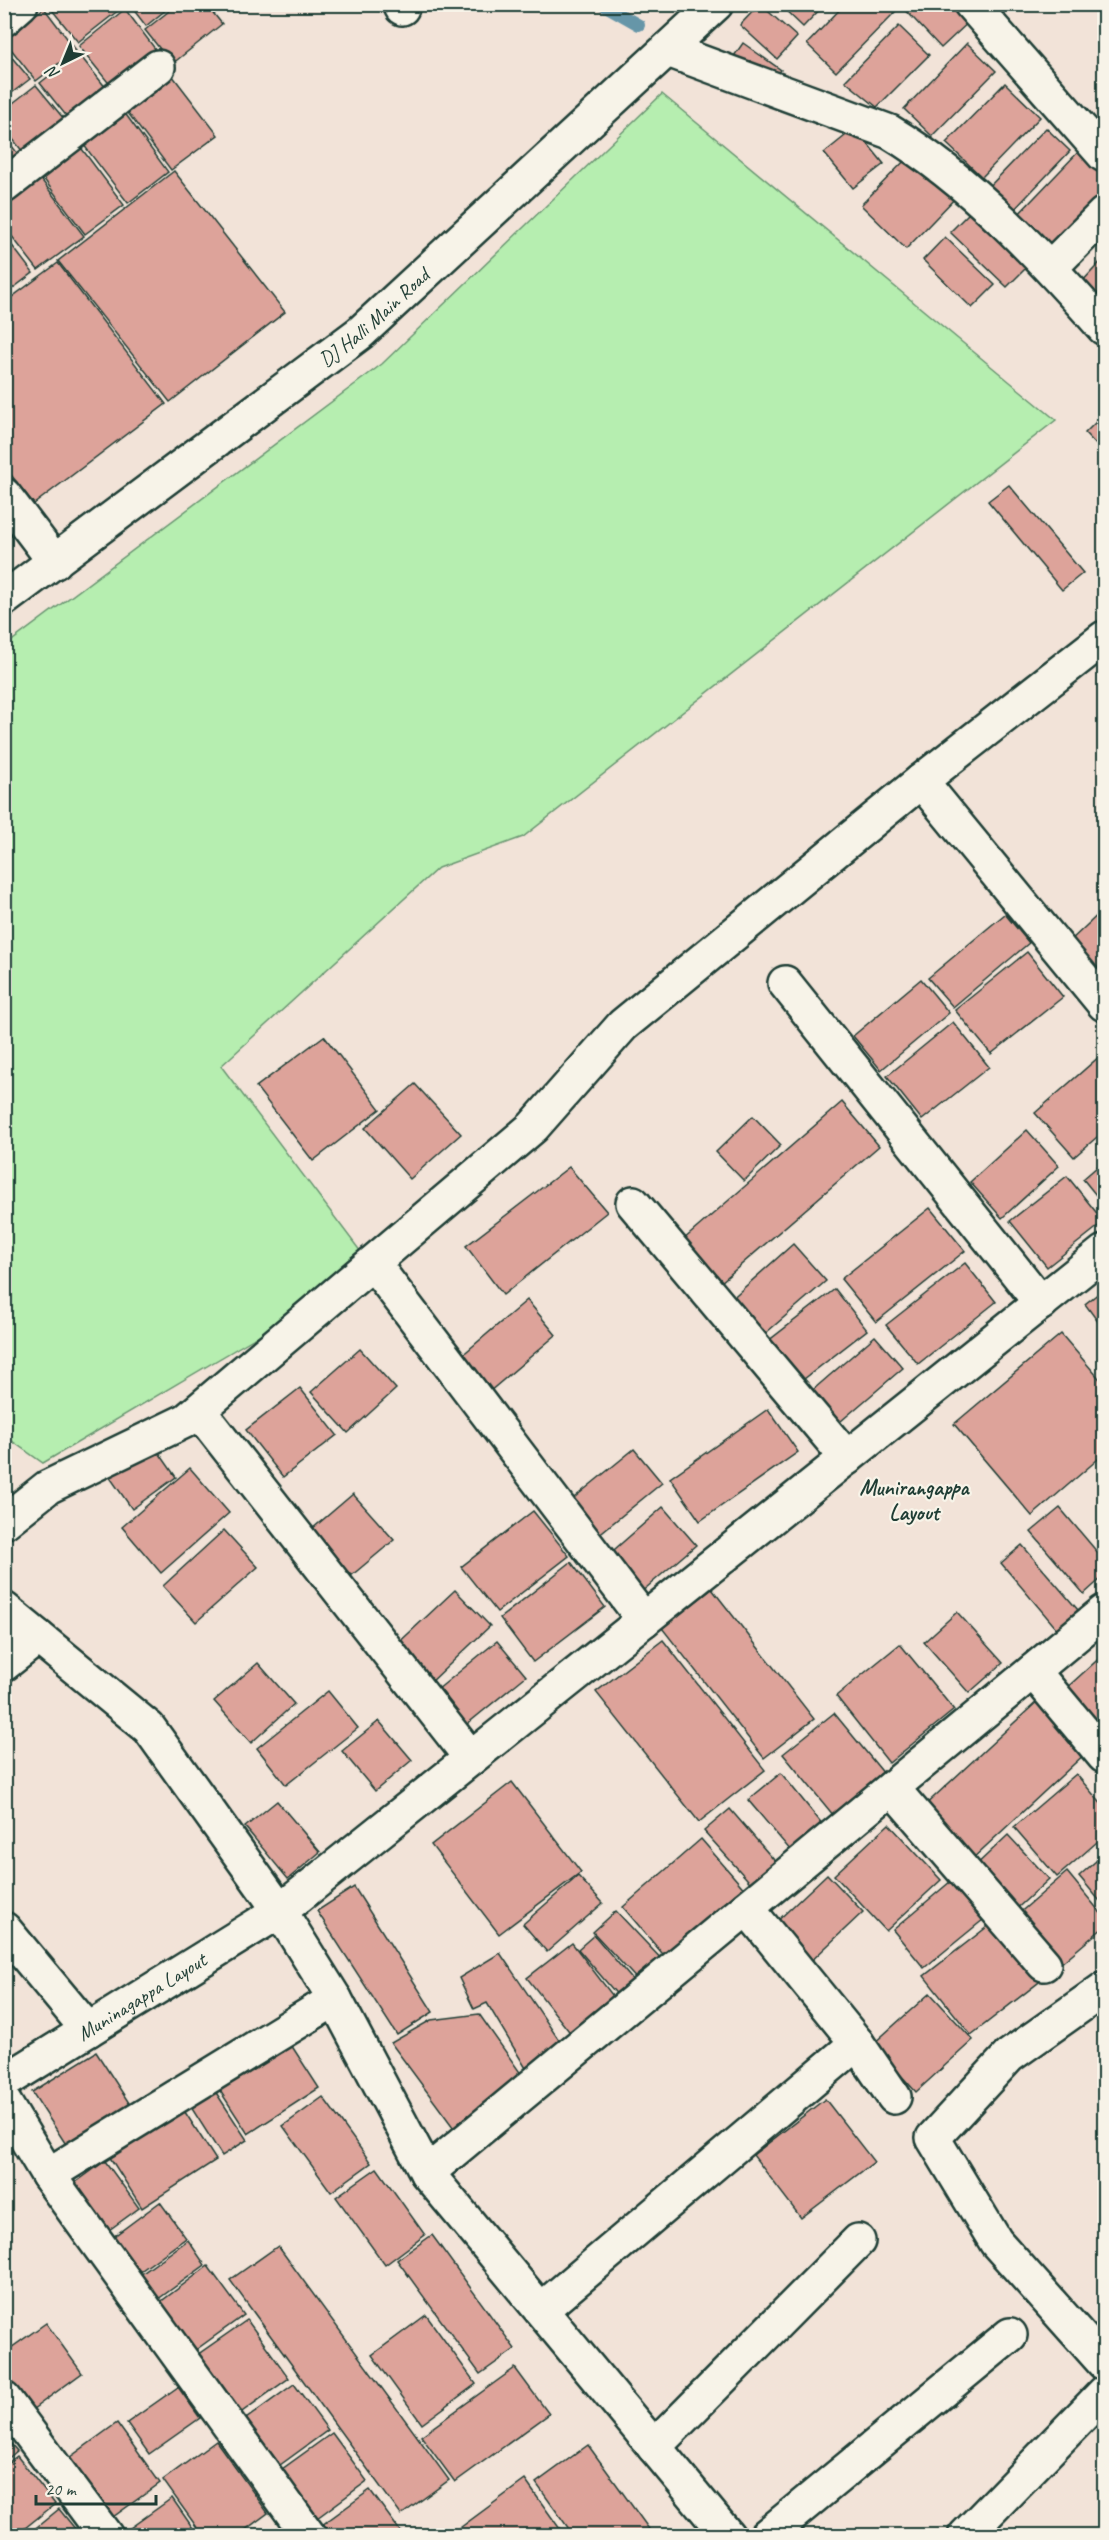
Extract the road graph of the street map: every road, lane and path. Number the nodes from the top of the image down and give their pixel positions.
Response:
1 (21, 4) edge
2 (716, 4) edge
3 (971, 4) edge
4 (4, 19) edge
5 (668, 50) junction
6 (158, 67) dead end
7 (1104, 155) edge
8 (4, 186) edge
9 (1104, 214) edge
10 (1051, 267) junction
11 (1104, 328) edge
12 (4, 495) edge
13 (55, 562) junction
14 (4, 599) edge
15 (1104, 638) edge
16 (921, 781) junction
17 (784, 983) dead end
18 (1104, 1004) edge
19 (633, 1203) dead end
20 (1104, 1252) edge
21 (373, 1263) junction
22 (1041, 1303) junction
23 (199, 1411) junction
24 (847, 1458) junction
25 (4, 1522) edge
26 (4, 1609) edge
27 (1104, 1612) edge
28 (644, 1620) junction
29 (38, 1637) junction
30 (4, 1664) edge
31 (1033, 1671) junction
32 (1104, 1756) edge
33 (471, 1758) junction
34 (892, 1788) junction
35 (747, 1908) junction
36 (280, 1911) junction
37 (4, 1929) edge
38 (1044, 1964) dead end
39 (1104, 1989) edge
40 (335, 1999) junction
41 (88, 2030) junction
42 (857, 2043) junction
43 (4, 2082) edge
44 (894, 2097) dead end
45 (4, 2102) edge
46 (427, 2173) junction
47 (48, 2175) junction
48 (858, 2241) dead end
49 (541, 2310) junction
50 (1010, 2336) dead end
51 (1104, 2363) edge
52 (1104, 2393) edge
53 (4, 2399) edge
54 (654, 2447) junction
55 (106, 2535) edge
56 (309, 2535) edge
57 (728, 2535) edge
58 (766, 2535) edge
59 (965, 2535) edge

1 - 4 street
2 - 5 street, DJ Halli Main Road
3 - 7 street
5 - 10 street
5 - 13 street, DJ Halli Main Road
6 - 8 street
9 - 10 street
10 - 11 street
12 - 13 street
13 - 14 street, DJ Halli Main Road
15 - 16 street
16 - 18 street
16 - 21 street
17 - 22 street
19 - 24 street
20 - 22 street, Muninagappa Layout
21 - 23 street
21 - 28 street
22 - 24 street, Muninagappa Layout
23 - 25 street
23 - 33 street
24 - 28 street, Muninagappa Layout
26 - 29 street
27 - 31 street
28 - 33 street, Muninagappa Layout
29 - 30 street
29 - 36 street
31 - 32 street
31 - 34 street
33 - 36 street, Muninagappa Layout
34 - 35 street
34 - 38 street
35 - 42 street
35 - 46 street
36 - 40 street
36 - 41 street, Muninagappa Layout
37 - 41 street
39 - 51 street
40 - 46 street
40 - 47 street
41 - 43 street, Muninagappa Layout
42 - 44 street
42 - 49 street
45 - 47 street
46 - 49 street
47 - 56 street
48 - 54 street
49 - 54 street
50 - 58 street
52 - 59 street
53 - 55 street
54 - 57 street

